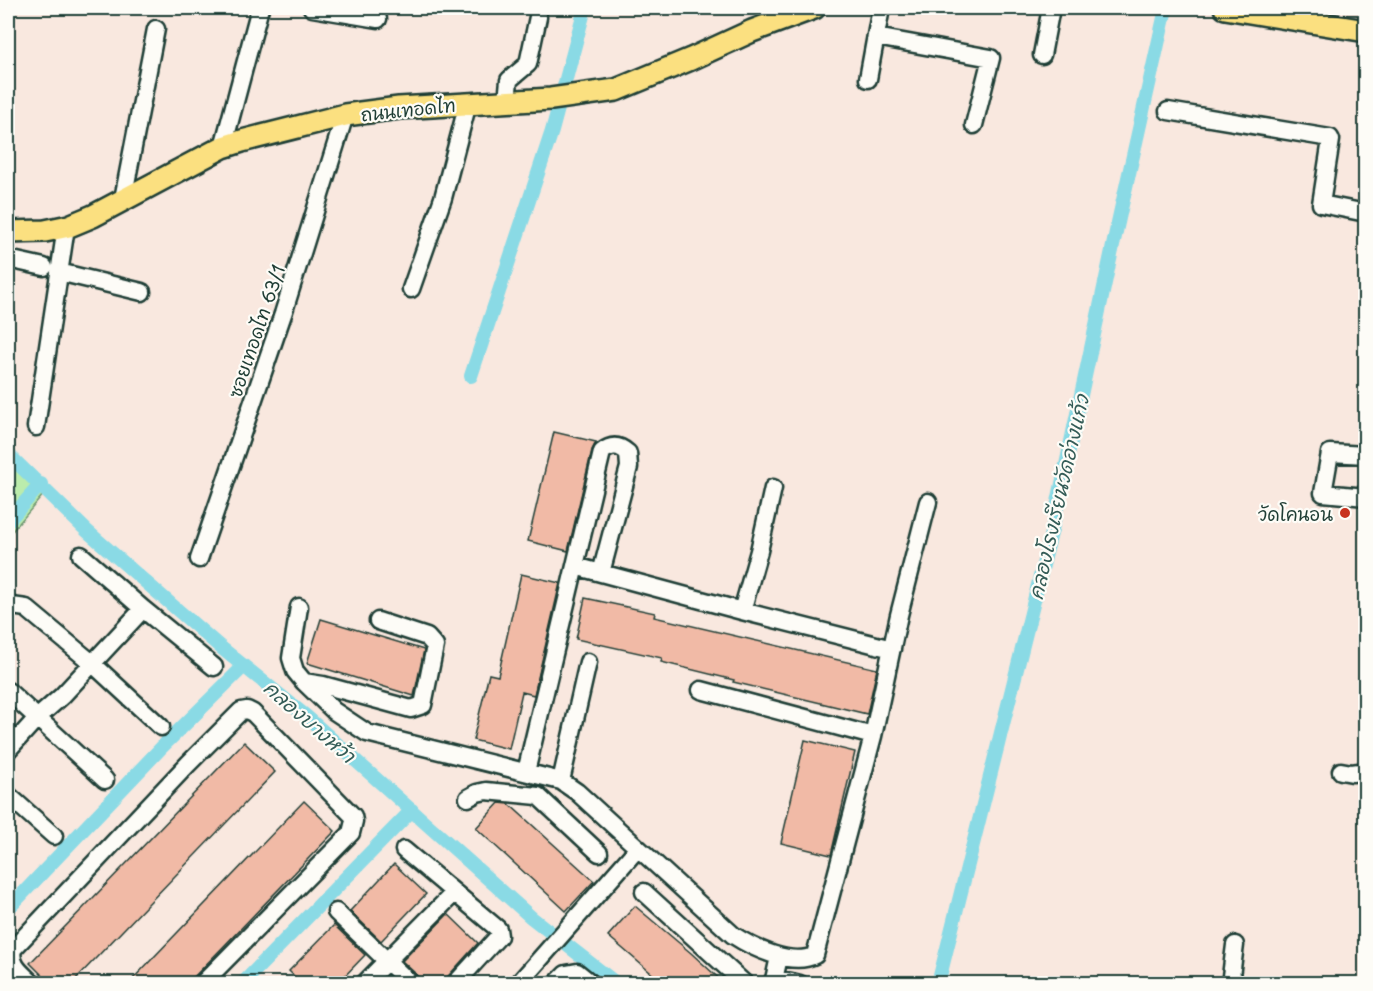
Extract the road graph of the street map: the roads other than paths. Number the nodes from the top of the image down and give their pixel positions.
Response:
1 (260, 8) edge
2 (312, 8) edge
3 (814, 8) edge
4 (881, 8) edge
5 (1051, 8) edge
6 (1225, 8) edge
7 (538, 17) dead end
8 (378, 19) dead end
9 (156, 29) dead end
10 (1365, 31) edge
11 (876, 37) junction
12 (1042, 54) dead end
13 (868, 79) dead end
14 (507, 101) junction
15 (468, 103) junction
16 (1168, 111) dead end
17 (345, 115) junction
18 (974, 124) dead end
19 (223, 147) junction
20 (123, 199) junction
21 (1365, 213) edge
22 (66, 227) junction
23 (8, 232) edge
24 (8, 259) edge
25 (51, 270) junction
26 (411, 289) dead end
27 (142, 292) dead end
28 (36, 427) dead end
29 (1365, 455) edge
30 (773, 488) dead end
31 (1365, 497) edge
32 (928, 502) dead end
33 (81, 555) dead end
34 (199, 559) dead end
35 (575, 566) junction
36 (601, 573) junction
37 (299, 607) dead end
38 (8, 608) edge
39 (143, 609) junction
40 (742, 611) junction
41 (378, 621) dead end
42 (892, 649) junction
43 (588, 662) dead end
44 (92, 663) junction
45 (214, 667) dead end
46 (304, 682) junction
47 (700, 690) dead end
48 (8, 691) edge
49 (37, 718) junction
50 (161, 727) dead end
51 (873, 735) junction
52 (8, 750) edge
53 (1341, 771) dead end
54 (1365, 771) edge
55 (526, 772) junction
56 (553, 779) junction
57 (105, 780) dead end
58 (8, 795) edge
59 (538, 796) junction
60 (468, 798) dead end
61 (54, 836) dead end
62 (638, 848) junction
63 (404, 850) dead end
64 (599, 853) dead end
65 (683, 889) junction
66 (644, 892) dead end
67 (454, 893) junction
68 (665, 911) junction
69 (336, 912) dead end
70 (1235, 945) dead end
71 (779, 957) junction
72 (387, 960) junction
73 (774, 981) edge
74 (33, 984) edge
75 (202, 984) edge
76 (364, 984) edge
77 (411, 984) edge
78 (455, 984) edge
79 (518, 984) edge
80 (556, 984) edge
81 (592, 984) edge
82 (745, 984) edge
83 (800, 984) edge
84 (1230, 984) edge

1 - 19 street
2 - 8 street
3 - 14 main road, ถนนเทอดไท
4 - 11 street
5 - 12 street
6 - 10 main road
7 - 14 street
9 - 20 street
11 - 13 street
11 - 18 street
14 - 15 main road, ถนนเทอดไท
15 - 17 main road, ถนนเทอดไท
15 - 26 street
16 - 21 street
17 - 19 main road, ถนนเทอดไท
17 - 34 street, ซอยเทอดไท 63/1
19 - 20 main road, ถนนเทอดไท
20 - 22 main road, ถนนเทอดไท
22 - 23 main road, ถนนเทอดไท
22 - 25 street
24 - 25 street
25 - 27 street
25 - 28 street
29 - 31 street
30 - 40 street
32 - 42 street
33 - 39 street
35 - 36 street
35 - 36 street
35 - 55 street
36 - 40 street
37 - 46 street
38 - 44 street
39 - 44 street
39 - 45 street
40 - 42 street
41 - 46 street
42 - 51 street
43 - 56 street
44 - 49 street
44 - 50 street
46 - 55 street
47 - 51 street
48 - 49 street
49 - 52 street
49 - 57 street
51 - 71 street
53 - 54 street
55 - 56 street
56 - 59 street
56 - 62 street
58 - 61 street
59 - 60 street
59 - 64 street
62 - 65 street
62 - 79 street
63 - 67 street
65 - 68 street
65 - 71 street
66 - 68 street
67 - 72 street
67 - 78 street
68 - 82 street
69 - 72 street
70 - 84 street
71 - 73 street
72 - 76 street
72 - 77 street
73 - 83 street
74 - 75 street
80 - 81 street

